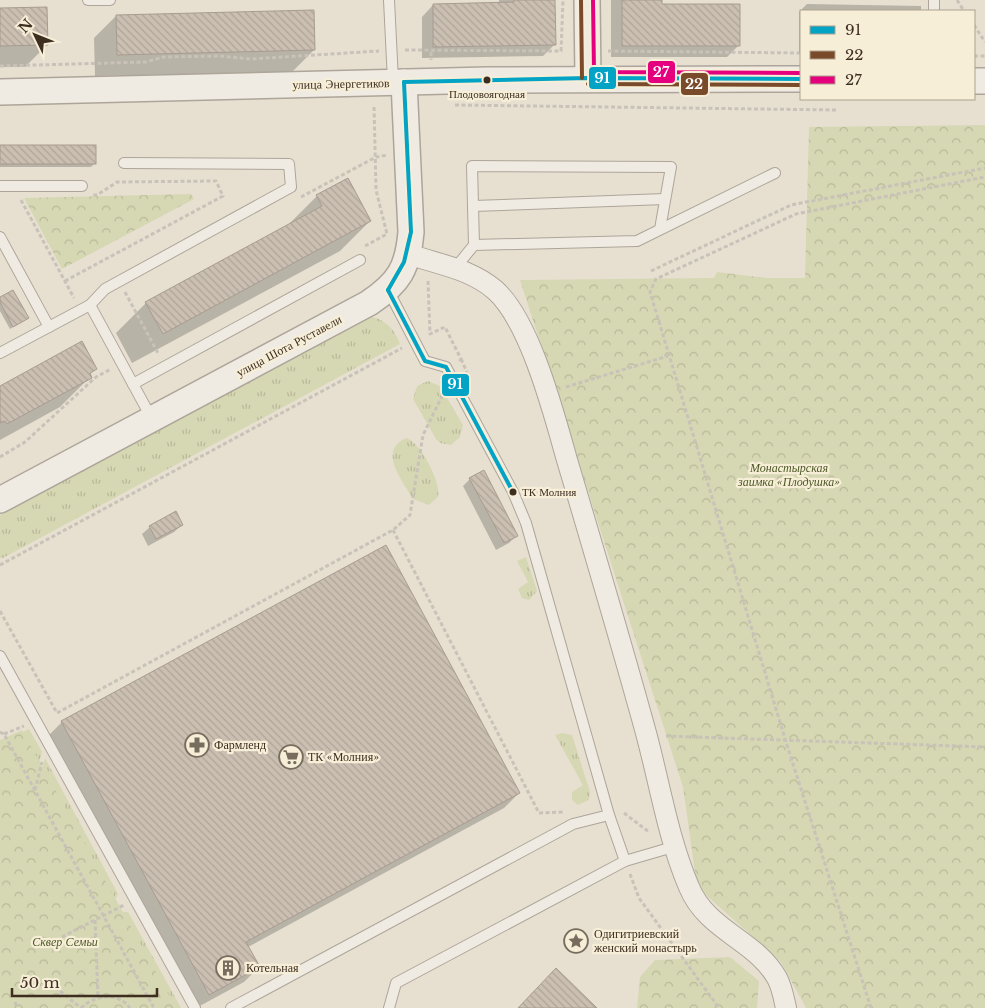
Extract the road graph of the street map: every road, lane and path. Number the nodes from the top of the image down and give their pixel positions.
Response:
1 (88, 0) edge
2 (110, 0) edge
3 (389, 0) edge
4 (562, 0) edge
5 (587, 0) edge
6 (975, 27) edge
7 (985, 42) edge
8 (392, 50) junction
9 (605, 50) dead end
10 (431, 52) junction
11 (800, 53) edge
12 (0, 66) edge
13 (588, 78) junction
14 (800, 79) edge
15 (432, 81) junction
16 (398, 82) junction
17 (0, 92) edge
18 (374, 100) dead end
19 (453, 105) dead end
20 (837, 110) dead end
21 (124, 163) dead end
22 (985, 168) edge
23 (775, 173) dead end
24 (985, 177) edge
25 (0, 186) edge
26 (85, 191) joint
27 (29, 196) dead end
28 (665, 199) junction
29 (473, 206) junction
30 (660, 229) junction
31 (0, 237) edge
32 (474, 245) junction
33 (361, 248) dead end
34 (418, 257) junction
35 (360, 260) dead end
36 (456, 267) junction
37 (651, 271) dead end
38 (65, 281) junction
39 (388, 290) junction
40 (125, 292) dead end
41 (85, 308) junction
42 (49, 327) junction
43 (430, 334) junction
44 (415, 342) junction
45 (0, 353) edge
46 (668, 356) junction
47 (155, 360) dead end
48 (108, 361) dead end
49 (117, 366) junction
50 (451, 378) junction
51 (133, 384) junction
52 (548, 392) junction
53 (152, 419) junction
54 (0, 457) edge
55 (0, 500) edge
56 (393, 530) junction
57 (0, 565) edge
58 (0, 611) edge
59 (0, 656) edge
60 (0, 732) edge
61 (646, 736) junction
62 (47, 741) junction
63 (786, 742) junction
64 (985, 747) edge
65 (35, 790) junction
66 (574, 811) dead end
67 (609, 815) junction
68 (673, 847) junction
69 (625, 861) junction
70 (136, 899) junction
71 (104, 916) junction
72 (95, 920) junction
73 (62, 937) dead end
74 (55, 987) dead end
75 (98, 997) junction
76 (15, 1002) dead end
77 (153, 1007) edge
78 (17, 1008) edge
79 (81, 1008) edge
80 (130, 1008) edge
81 (146, 1008) edge
82 (195, 1008) edge
83 (231, 1008) edge
84 (389, 1008) edge
85 (719, 1008) edge
86 (786, 1008) edge
87 (871, 1008) edge

1 - 2 lane
3 - 8 lane
4 - 10 path
5 - 13 street
6 - 7 path
8 - 10 path
8 - 12 path
8 - 16 lane
9 - 11 path
10 - 15 path
13 - 14 street, улица Энергетиков
13 - 15 street, улица Энергетиков
15 - 16 street, улица Энергетиков
16 - 17 street, улица Энергетиков
16 - 34 street, улица Шота Руставели
18 - 33 path
19 - 20 path
21 - 41 lane
22 - 37 path
23 - 30 lane
24 - 46 path
25 - 26 lane
26 - 38 path
27 - 38 path
28 - 29 lane
28 - 29 lane
28 - 30 lane
29 - 32 lane
30 - 32 lane
31 - 42 lane
32 - 36 lane
34 - 36 street
34 - 39 street, улица Шота Руставели
34 - 43 path
35 - 51 lane
36 - 52 street
38 - 41 path
39 - 44 lane
39 - 53 street, улица Шота Руставели
40 - 47 path
41 - 42 lane
41 - 49 lane
42 - 45 lane
43 - 44 path
43 - 50 path
44 - 50 lane
44 - 57 path
46 - 52 path
46 - 63 path
48 - 49 path
49 - 51 lane
49 - 54 path
50 - 56 path
50 - 67 lane
51 - 53 lane
52 - 61 street
53 - 55 street, улица Шота Руставели
56 - 58 path
56 - 66 path
59 - 62 lane
60 - 65 path
61 - 63 path
61 - 68 street
62 - 65 path
62 - 70 lane
63 - 64 path
63 - 87 path
65 - 71 path
67 - 69 lane
67 - 83 lane
68 - 69 lane
68 - 86 street
69 - 84 lane
69 - 85 path
70 - 71 path
70 - 82 lane
71 - 72 path
71 - 77 path
72 - 73 path
72 - 75 path
74 - 79 path
75 - 79 path
75 - 80 path
76 - 78 path
77 - 81 path

